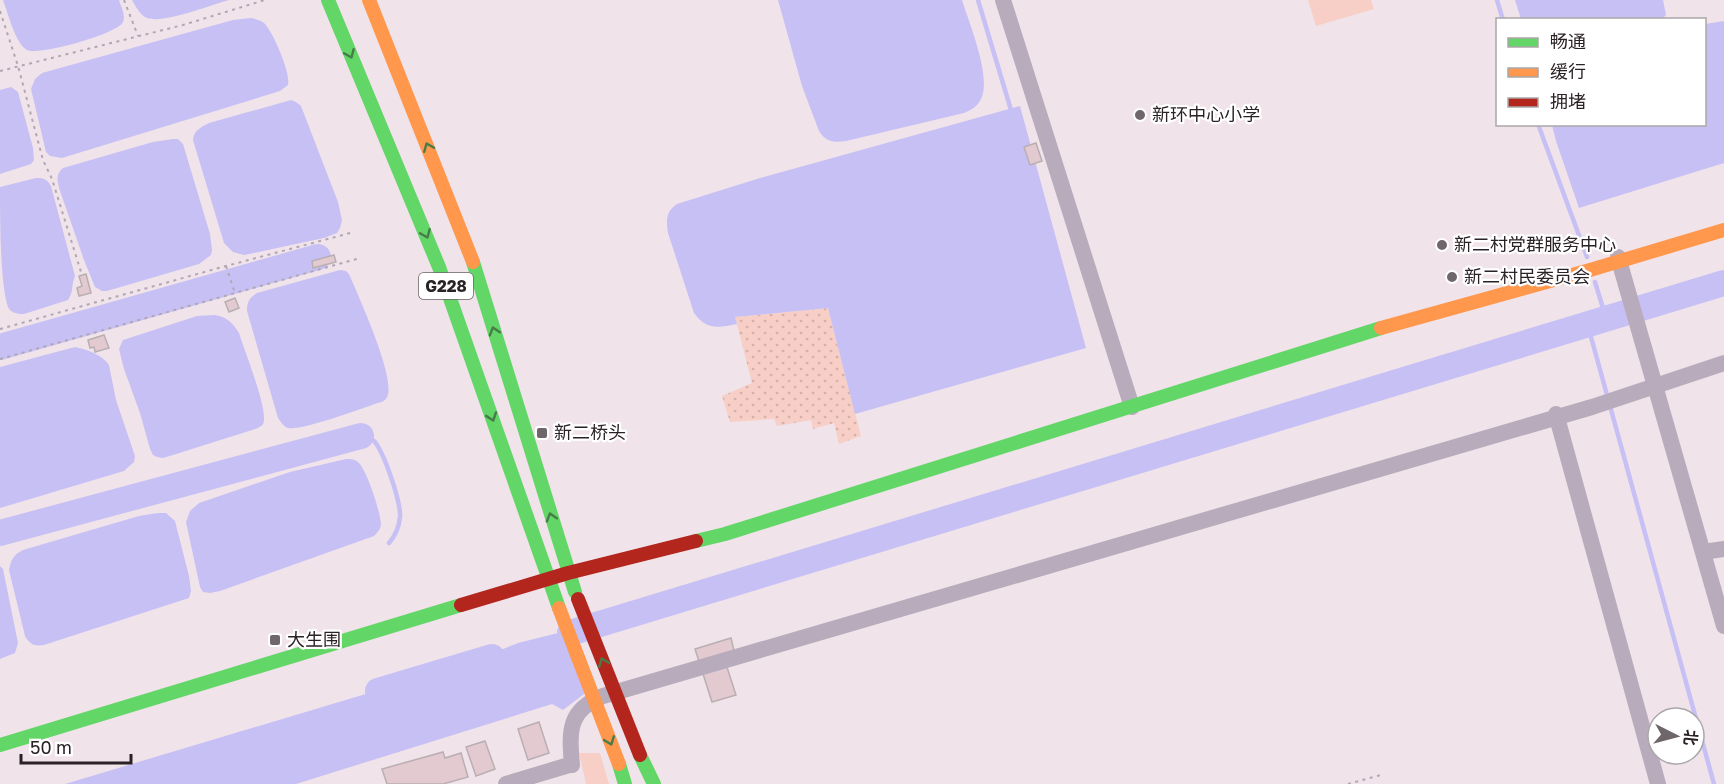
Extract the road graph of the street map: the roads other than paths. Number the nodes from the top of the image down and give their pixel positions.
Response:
1 (328, 0) edge
2 (369, 0) edge
3 (1003, 0) edge
4 (1724, 230) edge
5 (1618, 257) dead end
6 (1724, 363) edge
7 (1132, 407) junction
8 (1556, 414) dead end
9 (1724, 549) edge
10 (1703, 552) junction
11 (568, 573) junction
12 (548, 579) junction
13 (1724, 626) edge
14 (0, 745) edge
15 (506, 784) edge
16 (626, 784) edge
17 (654, 784) edge
18 (1658, 784) edge

1 -> 12 main road, G228
11 -> 2 main road, G228
3 - 7 street
4 - 7 main road
5 - 10 street
6 - 15 street
7 - 11 main road
8 - 18 street
9 - 10 street
10 - 13 street
11 - 12 main road
17 -> 11 main road, G228, bridge
12 - 14 main road
12 -> 16 main road, G228, bridge

